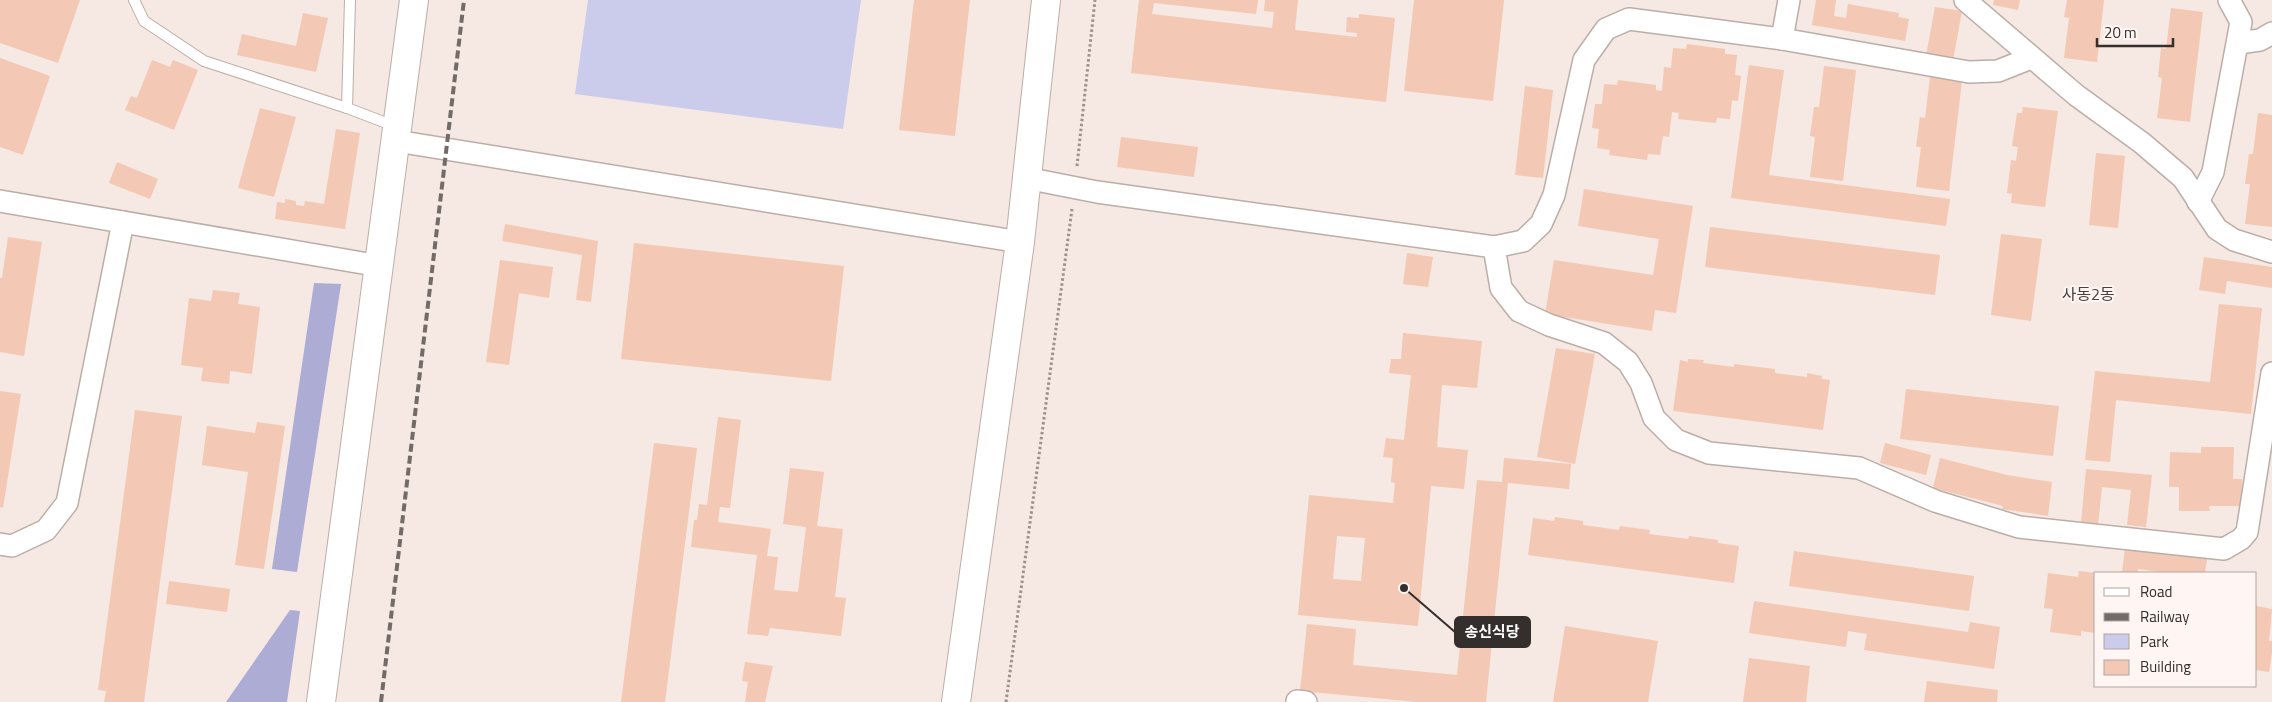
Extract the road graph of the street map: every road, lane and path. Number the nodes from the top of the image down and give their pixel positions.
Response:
1 (134, 0) edge
2 (350, 0) edge
3 (414, 0) edge
4 (1046, 0) edge
5 (1096, 0) edge
6 (1789, 0) edge
7 (1965, 0) edge
8 (2229, 0) edge
9 (2272, 34) edge
10 (1782, 39) junction
11 (2238, 43) junction
12 (2031, 58) junction
13 (347, 108) junction
14 (397, 134) junction
15 (1026, 178) junction
16 (1074, 188) junction
17 (0, 201) edge
18 (2198, 202) junction
19 (123, 222) junction
20 (1020, 242) junction
21 (1494, 247) junction
22 (2272, 252) edge
23 (380, 266) junction
24 (2272, 373) edge
25 (0, 544) edge
26 (321, 702) edge
27 (956, 702) edge
28 (1006, 702) edge

1 - 13 lane
2 - 13 lane
3 - 14 street
4 - 15 street
5 - 16 path
6 - 10 street
7 - 12 street
8 - 11 street
9 - 11 street
10 - 12 street
10 - 21 street
11 - 18 street
12 - 18 street
13 - 14 lane
14 - 20 street
14 - 23 street
15 - 16 street
15 - 20 street
16 - 21 street
16 - 28 path
17 - 19 street
18 - 22 street
19 - 23 street
19 - 25 street
20 - 27 street
21 - 24 street
23 - 26 street

